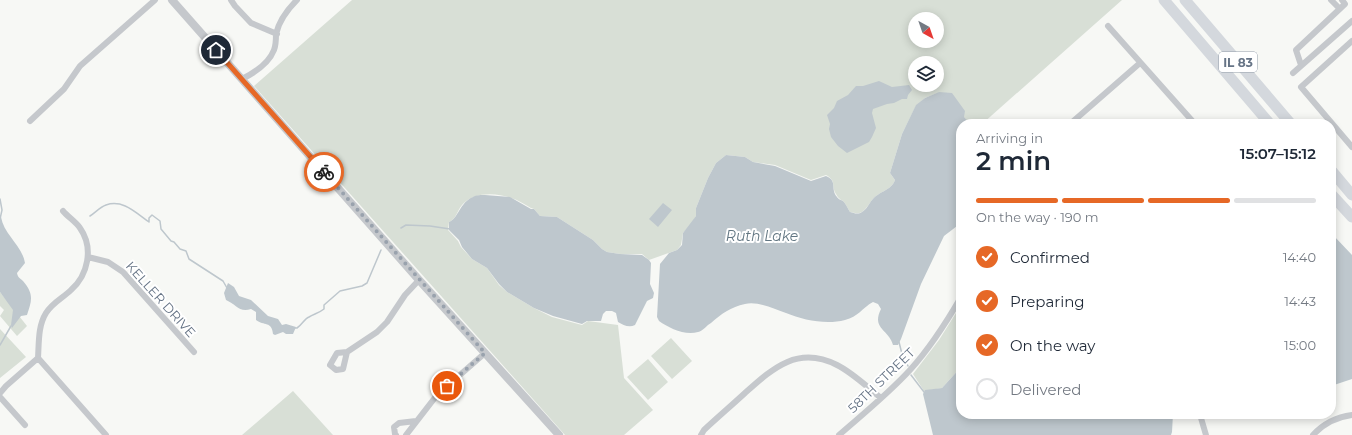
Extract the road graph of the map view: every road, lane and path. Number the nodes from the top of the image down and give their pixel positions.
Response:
1 (155, 0) edge
2 (172, 0) edge
3 (231, 0) edge
4 (297, 0) edge
5 (1164, 0) edge
6 (1185, 0) edge
7 (1331, 0) edge
8 (1342, 0) edge
9 (1340, 10) junction
10 (1352, 21) edge
11 (1108, 26) dead end
12 (276, 34) junction
13 (1352, 41) edge
14 (1140, 63) junction
15 (1301, 65) junction
16 (1293, 73) dead end
17 (242, 79) junction
18 (1076, 119) edge
19 (1190, 119) edge
20 (1266, 119) edge
21 (1287, 119) edge
22 (1328, 119) edge
23 (30, 121) dead end
24 (1336, 128) edge
25 (1352, 147) edge
26 (1336, 171) edge
27 (1336, 176) edge
28 (1352, 187) edge
29 (1352, 195) edge
30 (1336, 200) edge
31 (62, 211) dead end
32 (1352, 218) edge
33 (88, 257) junction
34 (419, 280) junction
35 (956, 305) edge
36 (194, 352) dead end
37 (347, 352) dead end
38 (485, 353) junction
39 (38, 358) junction
40 (0, 393) edge
41 (0, 397) edge
42 (881, 398) junction
43 (1352, 415) edge
44 (1201, 419) edge
45 (1336, 419) edge
46 (1336, 419) edge
47 (416, 421) junction
48 (25, 425) dead end
49 (106, 435) edge
50 (396, 435) edge
51 (406, 435) edge
52 (559, 435) edge
53 (701, 435) edge
54 (839, 435) edge
55 (1206, 435) edge
56 (1313, 435) edge

1 - 23 street
2 - 17 street
3 - 12 street
4 - 12 street
5 - 20 highway, IL 83
6 - 21 highway, IL 83
7 - 9 street
8 - 9 street
9 - 15 street
10 - 15 street
11 - 14 street
12 - 17 street
13 - 22 street
14 - 18 street
14 - 19 street
15 - 16 street
17 - 34 street
24 - 25 street
26 - 28 highway
27 - 29 highway
30 - 32 highway
31 - 33 street
33 - 36 street, KELLER DRIVE
33 - 39 street
34 - 37 street
34 - 38 street
35 - 42 street, 58TH STREET
38 - 47 street
38 - 52 street
39 - 40 street
39 - 49 street
41 - 48 street
42 - 53 street
42 - 54 street, 58TH STREET
43 - 46 street
44 - 55 street
45 - 56 street
47 - 50 street
47 - 51 street

